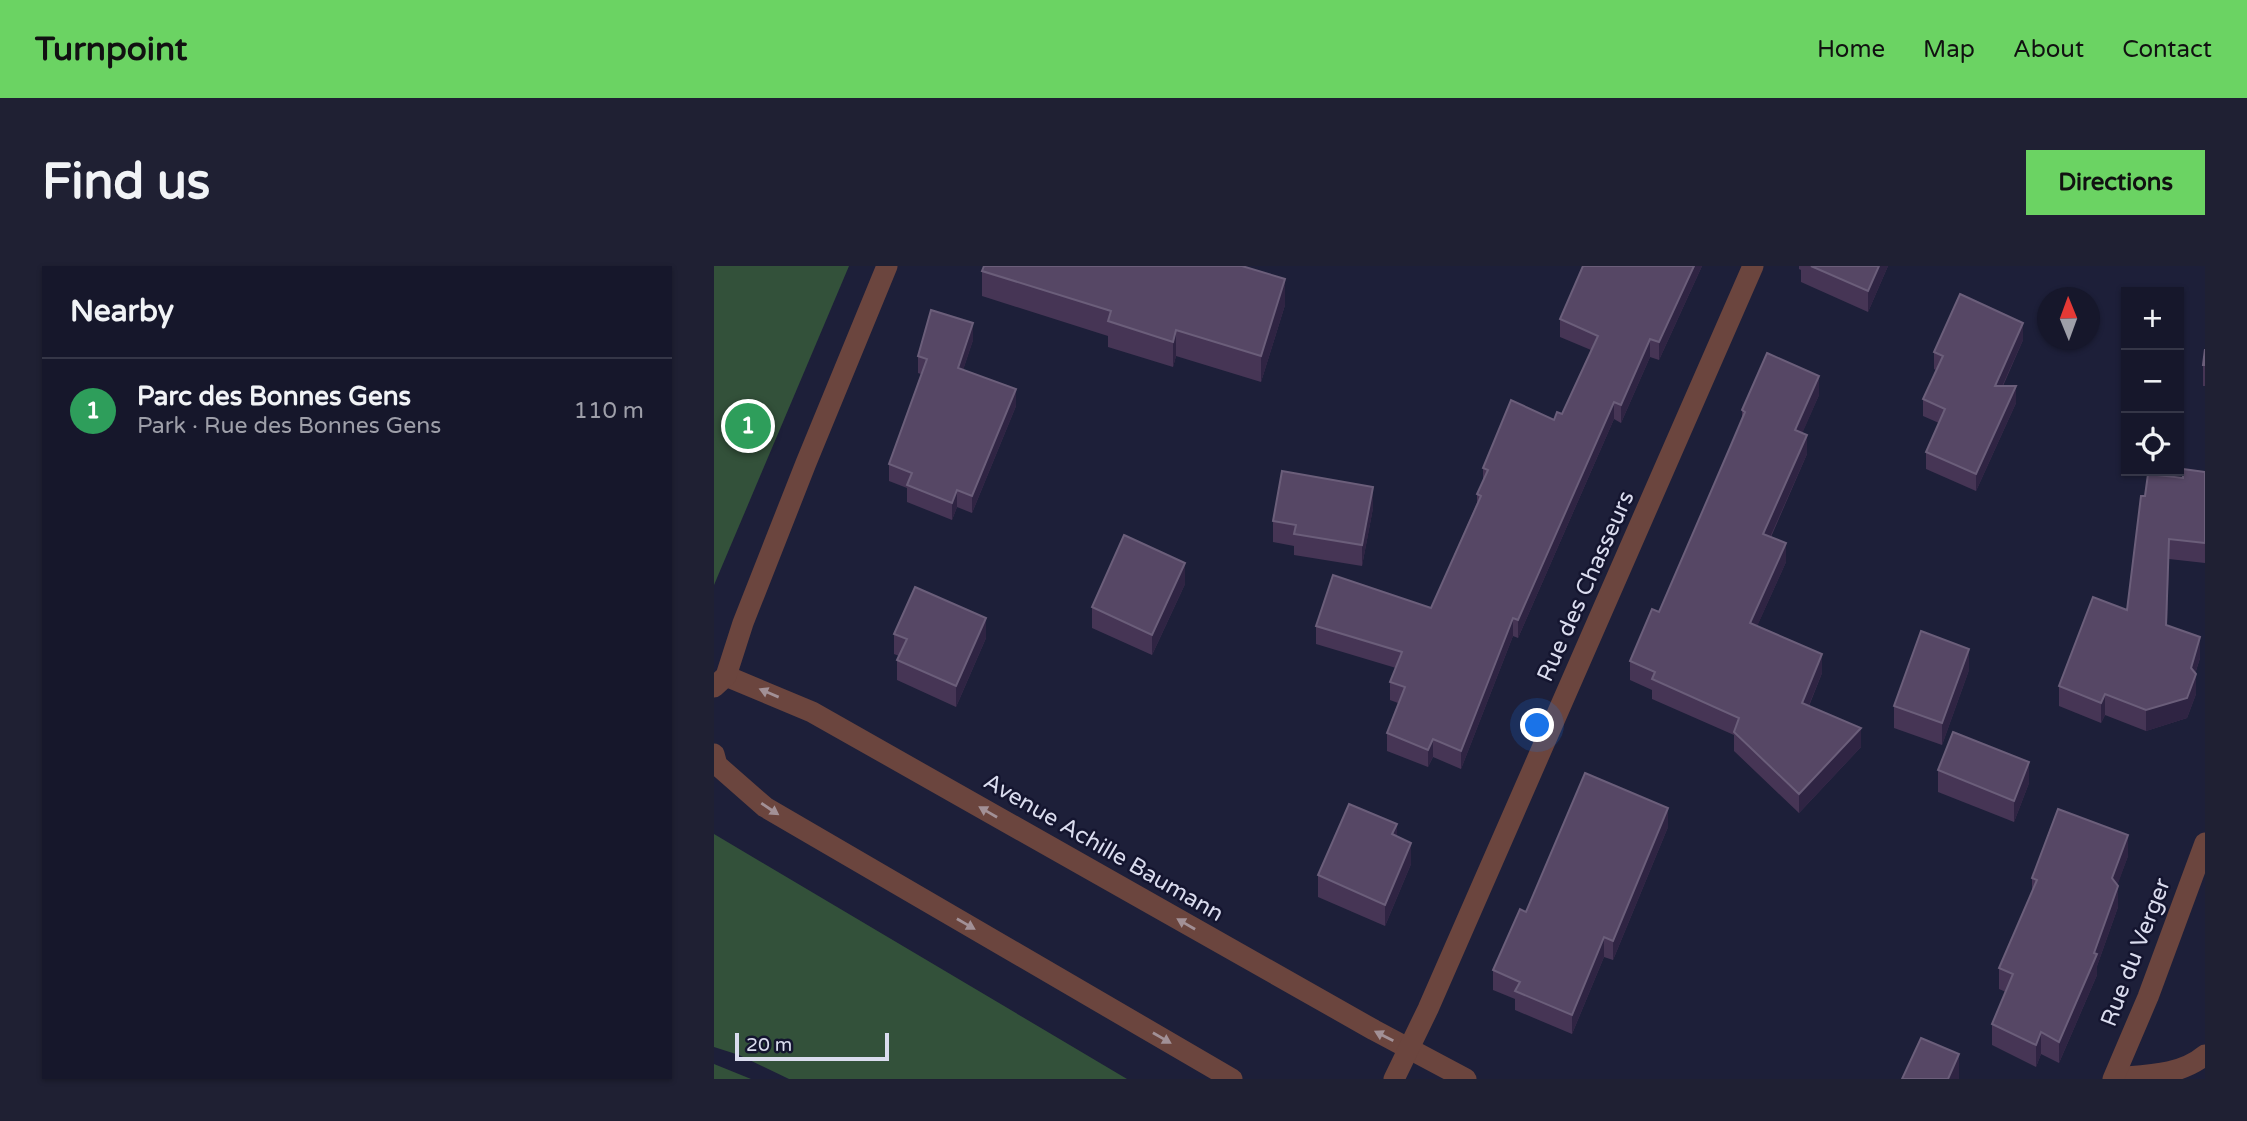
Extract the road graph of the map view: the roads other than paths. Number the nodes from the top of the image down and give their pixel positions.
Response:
1 (887, 266) edge
2 (1753, 266) edge
3 (720, 681) edge
4 (715, 762) edge
5 (2205, 843) edge
6 (1409, 1049) junction
7 (2205, 1055) edge
8 (1232, 1079) edge
9 (1394, 1079) edge
10 (1466, 1079) edge
11 (2114, 1079) edge

1 - 3 street
2 - 6 street, Rue des Chasseurs
6 -> 3 street, Avenue Achille Baumann
4 -> 8 street
5 - 11 street, Rue du Verger
6 - 9 street, Rue des Chasseurs
6 - 10 street, Avenue Achille Baumann
7 - 11 street

